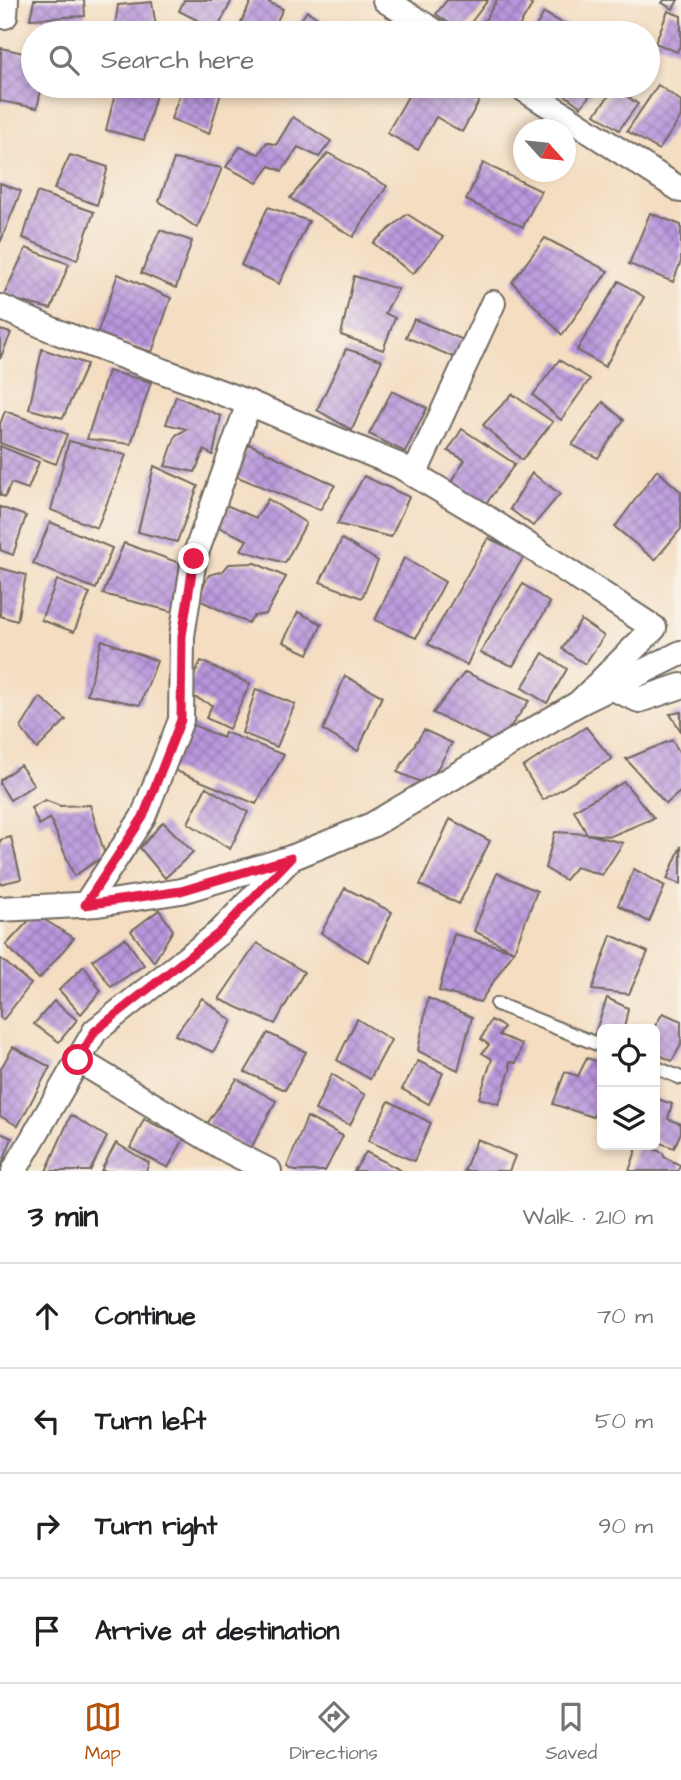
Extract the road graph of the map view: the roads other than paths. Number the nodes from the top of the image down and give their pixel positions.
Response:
1 (6, 0) edge
2 (385, 0) edge
3 (0, 16) edge
4 (418, 21) edge
5 (538, 98) edge
6 (681, 190) edge
7 (493, 303) dead end
8 (0, 307) edge
9 (250, 403) junction
10 (414, 475) junction
11 (681, 653) edge
12 (681, 686) edge
13 (610, 687) junction
14 (579, 703) junction
15 (291, 858) junction
16 (85, 905) junction
17 (0, 909) edge
18 (497, 1004) dead end
19 (597, 1044) edge
20 (78, 1060) junction
21 (660, 1069) edge
22 (681, 1078) edge
23 (14, 1171) edge
24 (269, 1171) edge

1 - 3 street
2 - 4 street
5 - 6 street
7 - 10 street
8 - 9 street
9 - 10 street
9 - 16 street
10 - 14 street
11 - 13 street
12 - 13 street
13 - 14 street
14 - 15 street
15 - 16 street
15 - 20 street
16 - 17 street
18 - 19 lane
20 - 23 street
20 - 24 street
21 - 22 lane

